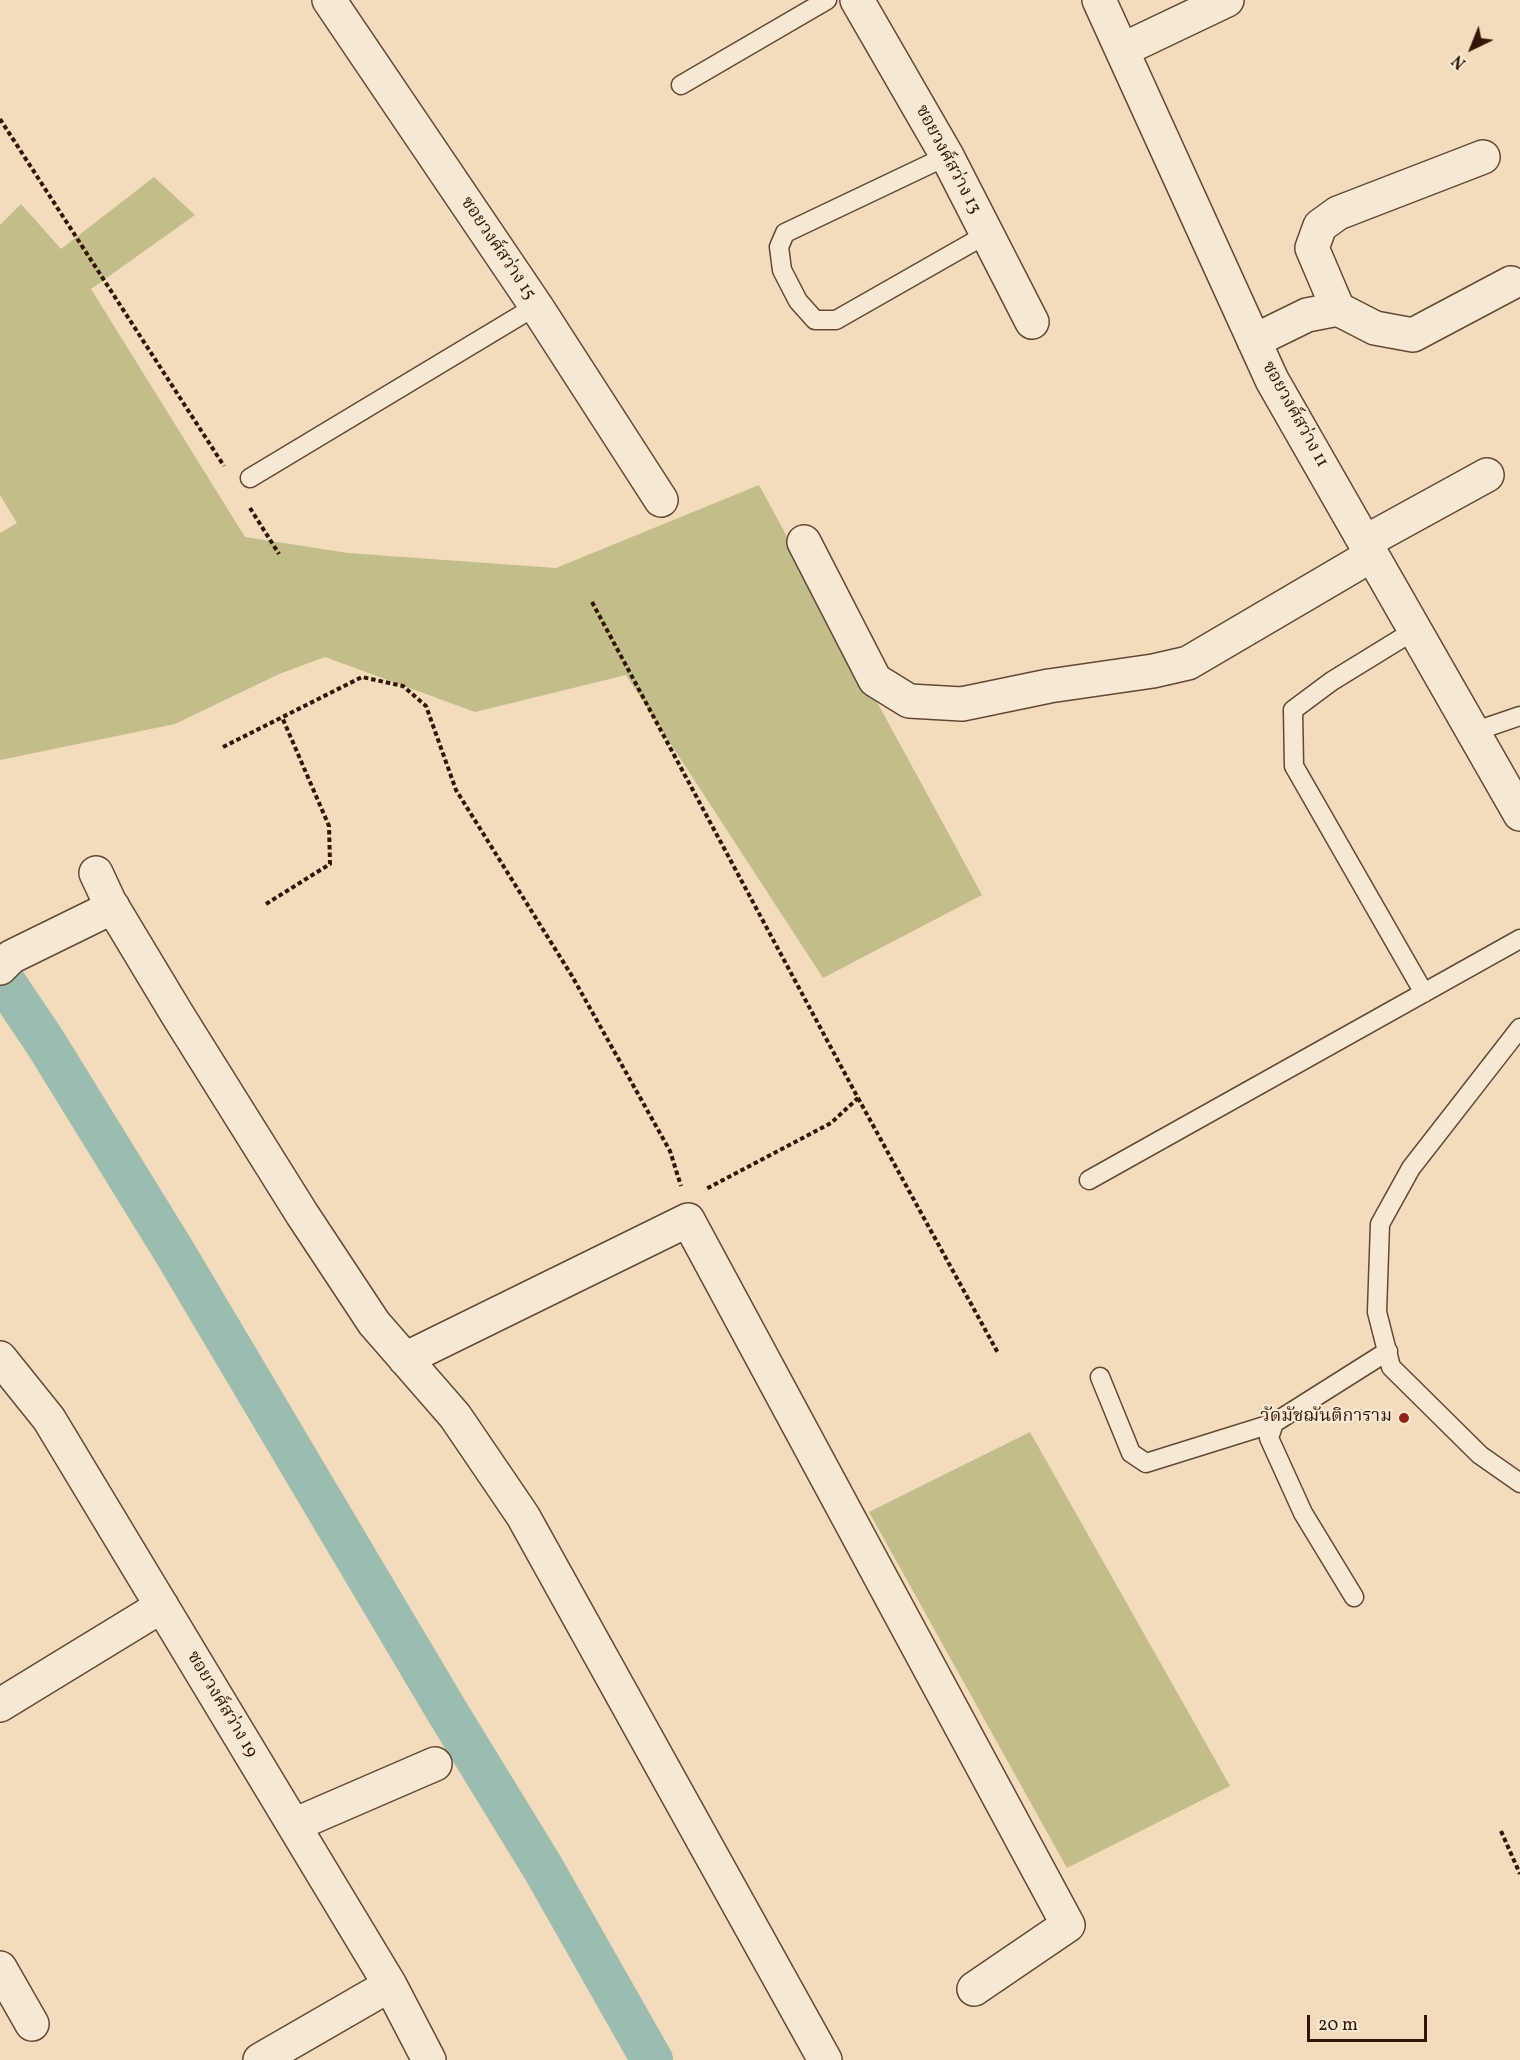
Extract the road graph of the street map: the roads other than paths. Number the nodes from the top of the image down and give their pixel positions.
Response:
1 (329, 0) edge
2 (827, 0) edge
3 (857, 0) edge
4 (1099, 0) edge
5 (1227, 0) edge
6 (1122, 50) junction
7 (681, 85) dead end
8 (947, 156) junction
9 (1483, 156) dead end
10 (987, 234) junction
11 (1512, 283) dead end
12 (536, 306) junction
13 (1338, 309) junction
14 (1032, 322) dead end
15 (1254, 340) junction
16 (1487, 475) dead end
17 (250, 478) dead end
18 (661, 500) dead end
19 (804, 542) dead end
20 (1368, 549) junction
21 (1415, 630) junction
22 (1520, 716) edge
23 (1473, 732) junction
24 (1520, 814) edge
25 (96, 873) dead end
26 (113, 907) junction
27 (1520, 939) edge
28 (6, 962) edge
29 (1424, 993) junction
30 (1520, 1028) edge
31 (1089, 1180) dead end
32 (1388, 1351) junction
33 (0, 1358) edge
34 (405, 1359) junction
35 (1100, 1377) dead end
36 (1274, 1423) junction
37 (1520, 1483) edge
38 (1354, 1597) dead end
39 (162, 1606) junction
40 (0, 1705) edge
41 (435, 1764) dead end
42 (294, 1825) junction
43 (0, 1968) edge
44 (390, 1985) junction
45 (974, 1989) dead end
46 (32, 2024) dead end
47 (260, 2060) edge
48 (429, 2060) edge
49 (825, 2060) edge

1 - 12 street, ซอยวงศ์สว่าง 15
2 - 7 lane
3 - 8 street, ซอยวงศ์สว่าง 13
4 - 6 street, ซอยวงศ์สว่าง 11
5 - 6 street
6 - 15 street, ซอยวงศ์สว่าง 11
8 - 10 street, ซอยวงศ์สว่าง 13
8 - 10 lane
9 - 13 street
10 - 14 street, ซอยวงศ์สว่าง 13
11 - 13 street
12 - 17 lane
12 - 18 street, ซอยวงศ์สว่าง 15
13 - 15 street
15 - 20 street, ซอยวงศ์สว่าง 11
16 - 20 street
19 - 20 street
20 - 21 street, ซอยวงศ์สว่าง 11
21 - 23 street, ซอยวงศ์สว่าง 11
21 - 29 lane
22 - 23 lane
23 - 24 street, ซอยวงศ์สว่าง 11
25 - 26 street
26 - 28 street
26 - 34 street
27 - 29 lane
29 - 31 lane
30 - 32 lane
32 - 36 lane
32 - 37 lane
33 - 39 street, ซอยวงศ์สว่าง 19
34 - 45 street
34 - 49 street
35 - 36 lane
36 - 38 lane
39 - 40 street
39 - 42 street, ซอยวงศ์สว่าง 19
41 - 42 street
42 - 44 street, ซอยวงศ์สว่าง 19
43 - 46 street
44 - 47 street
44 - 48 street, ซอยวงศ์สว่าง 19

